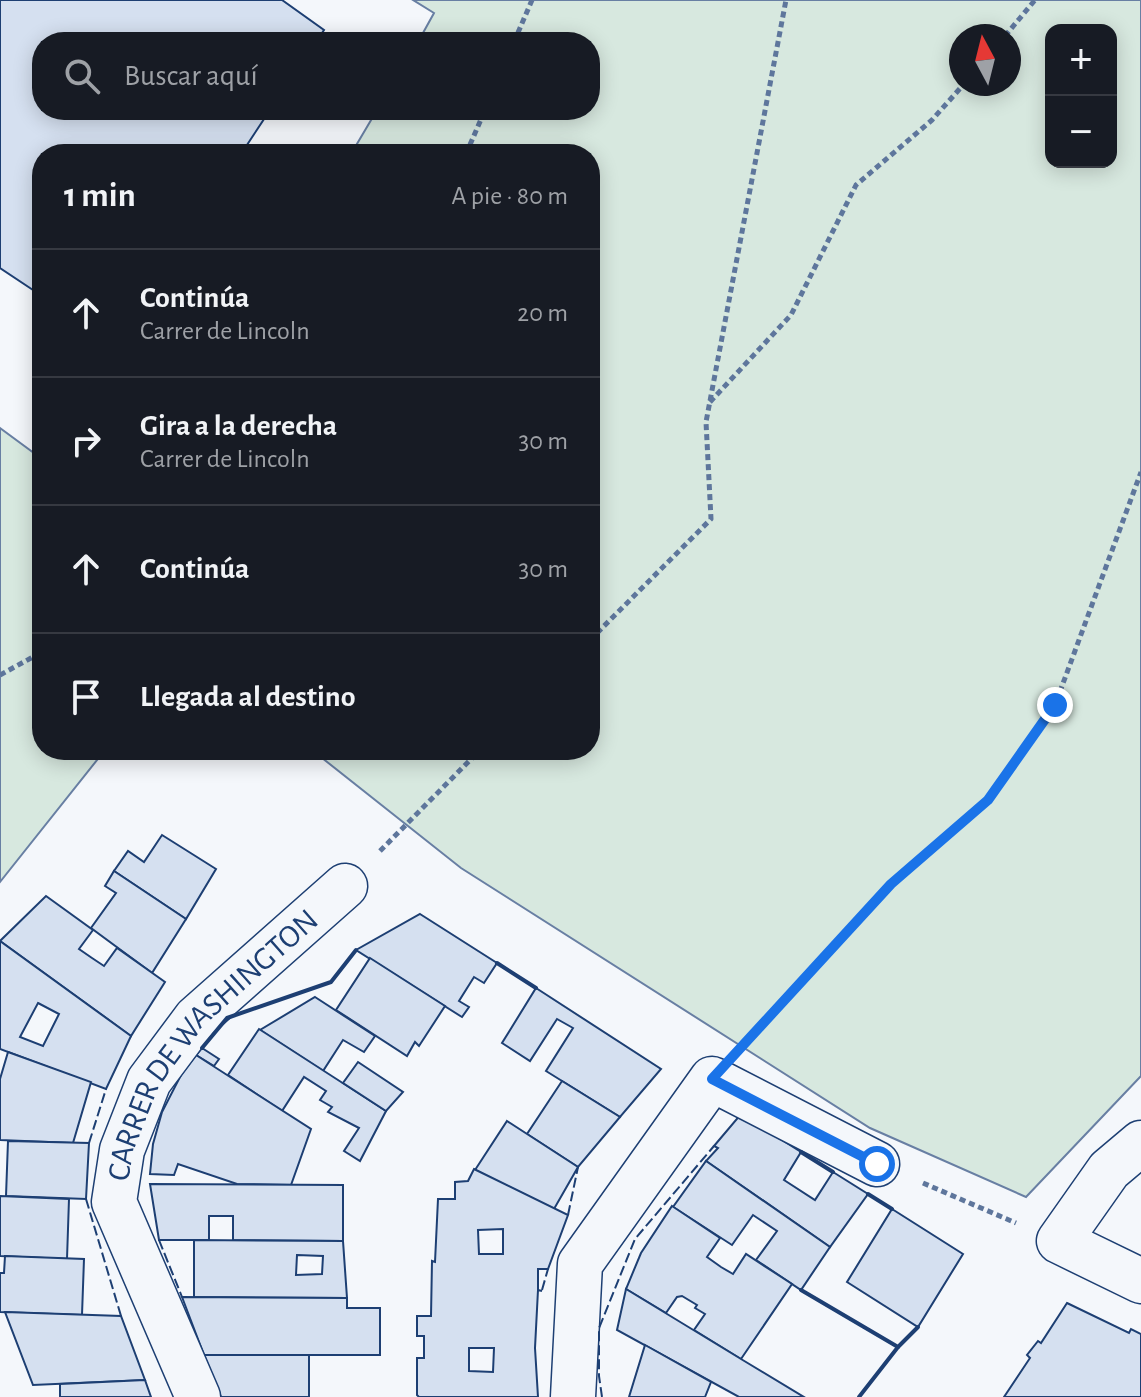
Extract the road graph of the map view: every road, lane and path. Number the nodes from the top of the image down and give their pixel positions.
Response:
1 (532, 0) edge
2 (786, 0) edge
3 (1035, 0) edge
4 (1015, 24) edge
5 (518, 32) edge
6 (953, 96) edge
7 (481, 120) edge
8 (470, 144) edge
9 (709, 403) junction
10 (1141, 472) edge
11 (600, 630) edge
12 (32, 657) edge
13 (0, 675) edge
14 (470, 760) edge
15 (345, 886) joint
16 (712, 1079) junction
17 (1141, 1143) edge
18 (877, 1164) joint
19 (1059, 1241) junction
20 (1141, 1281) edge
21 (198, 1397) edge
22 (573, 1397) edge

1 - 5 path
2 - 9 path
3 - 4 path
6 - 9 path
7 - 8 path
9 - 11 path
10 - 16 path
12 - 13 path
14 - 15 path
15 - 21 street, CARRER DE WASHINGTON
16 - 18 street
16 - 22 street
17 - 19 street
18 - 19 path
19 - 20 street

